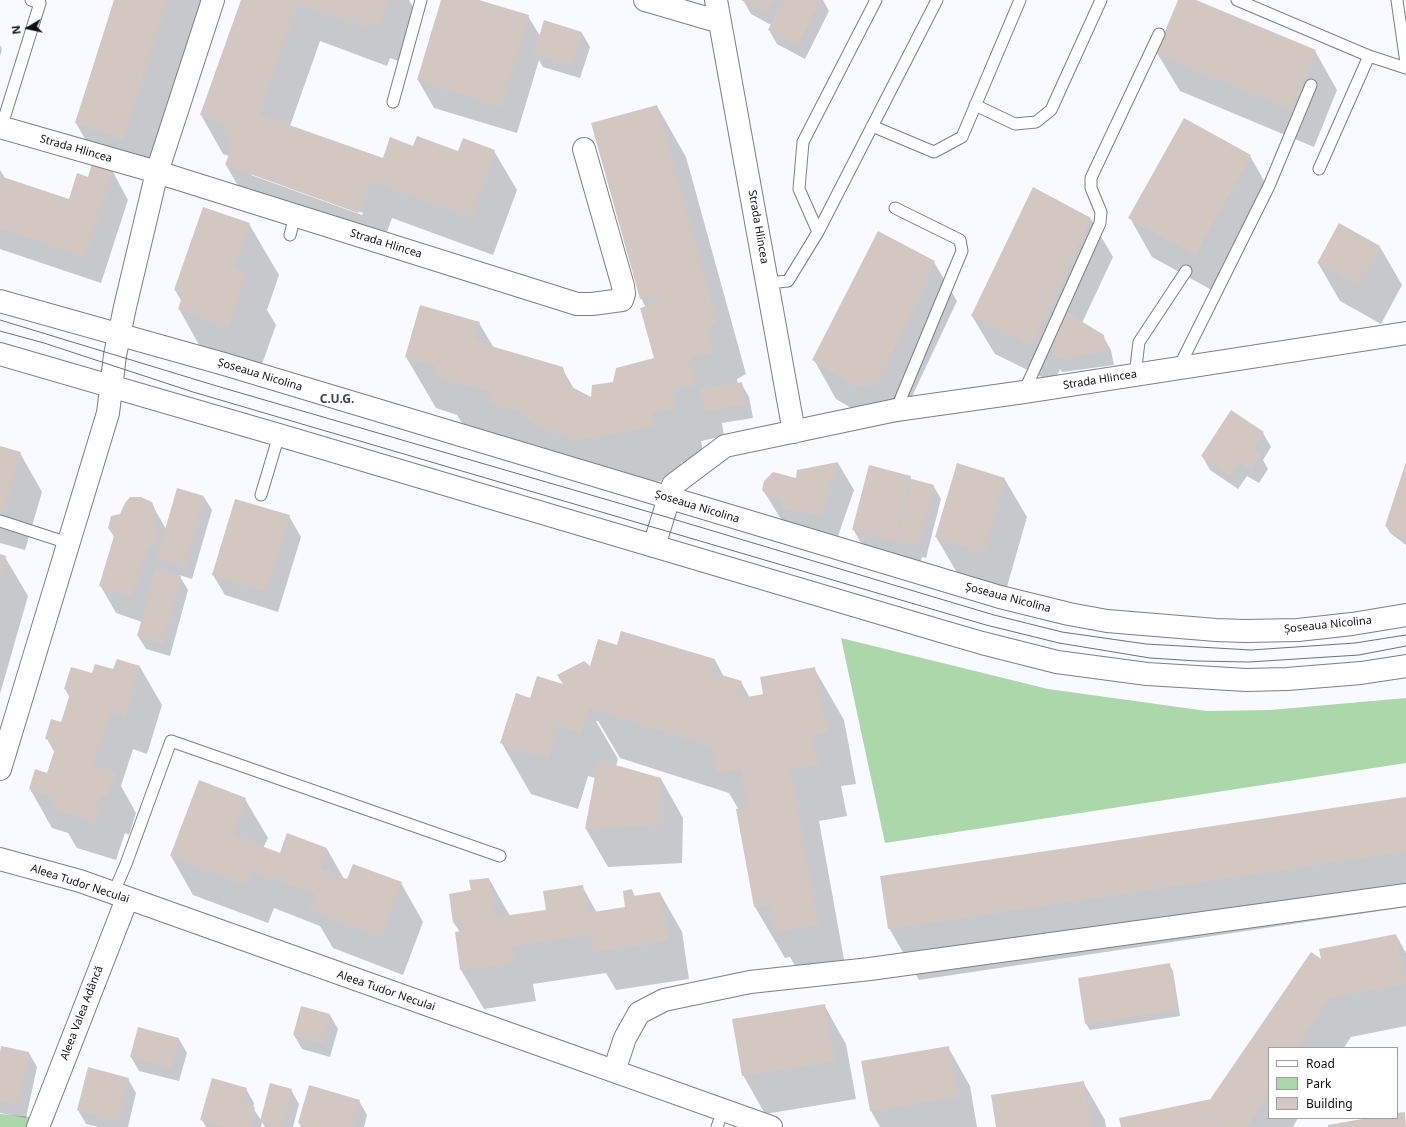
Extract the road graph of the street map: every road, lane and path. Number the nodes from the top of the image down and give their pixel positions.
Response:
1 (32, 0) edge
2 (213, 0) edge
3 (422, 0) edge
4 (645, 0) edge
5 (716, 0) edge
6 (876, 0) edge
7 (937, 0) edge
8 (1020, 0) edge
9 (1101, 0) edge
10 (1237, 0) edge
11 (1397, 0) edge
12 (720, 22) junction
13 (1159, 34) dead end
14 (1369, 56) junction
15 (1406, 63) edge
16 (1406, 68) edge
17 (1311, 85) dead end
18 (393, 102) dead end
19 (975, 105) junction
20 (872, 126) junction
21 (1, 127) edge
22 (584, 149) dead end
23 (1319, 169) dead end
24 (157, 172) junction
25 (896, 208) dead end
26 (818, 232) junction
27 (1186, 271) dead end
28 (768, 284) junction
29 (0, 301) edge
30 (1406, 333) edge
31 (119, 334) junction
32 (0, 354) edge
33 (1178, 368) junction
34 (1135, 375) junction
35 (111, 387) junction
36 (1024, 392) junction
37 (896, 410) junction
38 (794, 432) junction
39 (279, 435) junction
40 (261, 495) dead end
41 (669, 498) junction
42 (0, 521) edge
43 (68, 543) junction
44 (654, 546) junction
45 (1406, 615) edge
46 (1406, 666) edge
47 (0, 769) edge
48 (500, 856) dead end
49 (0, 859) edge
50 (1406, 895) edge
51 (120, 897) junction
52 (614, 1071) junction
53 (720, 1119) edge
54 (38, 1127) edge
55 (771, 1127) edge

1 - 21 lane
2 - 24 street
3 - 18 lane
4 - 12 street
5 - 12 street, Strada Hlincea
6 - 26 lane
7 - 20 lane
8 - 19 lane
9 - 19 lane
10 - 14 lane
11 - 15 lane
12 - 28 street, Strada Hlincea
13 - 36 lane
14 - 16 lane
14 - 23 lane
17 - 33 lane
19 - 20 lane
20 - 26 lane
21 - 24 street, Strada Hlincea
22 - 24 street, Strada Hlincea
24 - 31 street
25 - 37 lane
26 - 28 lane
27 - 34 lane
28 - 38 street, Strada Hlincea
29 - 31 street, Șoseaua Nicolina
30 - 33 street, Strada Hlincea
31 - 35 street
31 - 41 street, Șoseaua Nicolina
32 - 35 street
33 - 34 street, Strada Hlincea
34 - 36 street, Strada Hlincea
35 - 39 street
35 - 43 street
36 - 37 street, Strada Hlincea
37 - 38 street, Strada Hlincea
38 - 41 street, Strada Hlincea
39 - 40 lane
39 - 44 street
41 - 44 street, Strada Hlincea
41 - 45 street, Șoseaua Nicolina
42 - 43 lane
43 - 47 street
44 - 46 street
48 - 51 lane
49 - 51 street, Aleea Tudor Neculai
50 - 52 street
51 - 52 street, Aleea Tudor Neculai
51 - 54 street, Aleea Valea Adâncă
52 - 53 street, Aleea Tudor Neculai
53 - 55 street, Aleea Tudor Neculai

